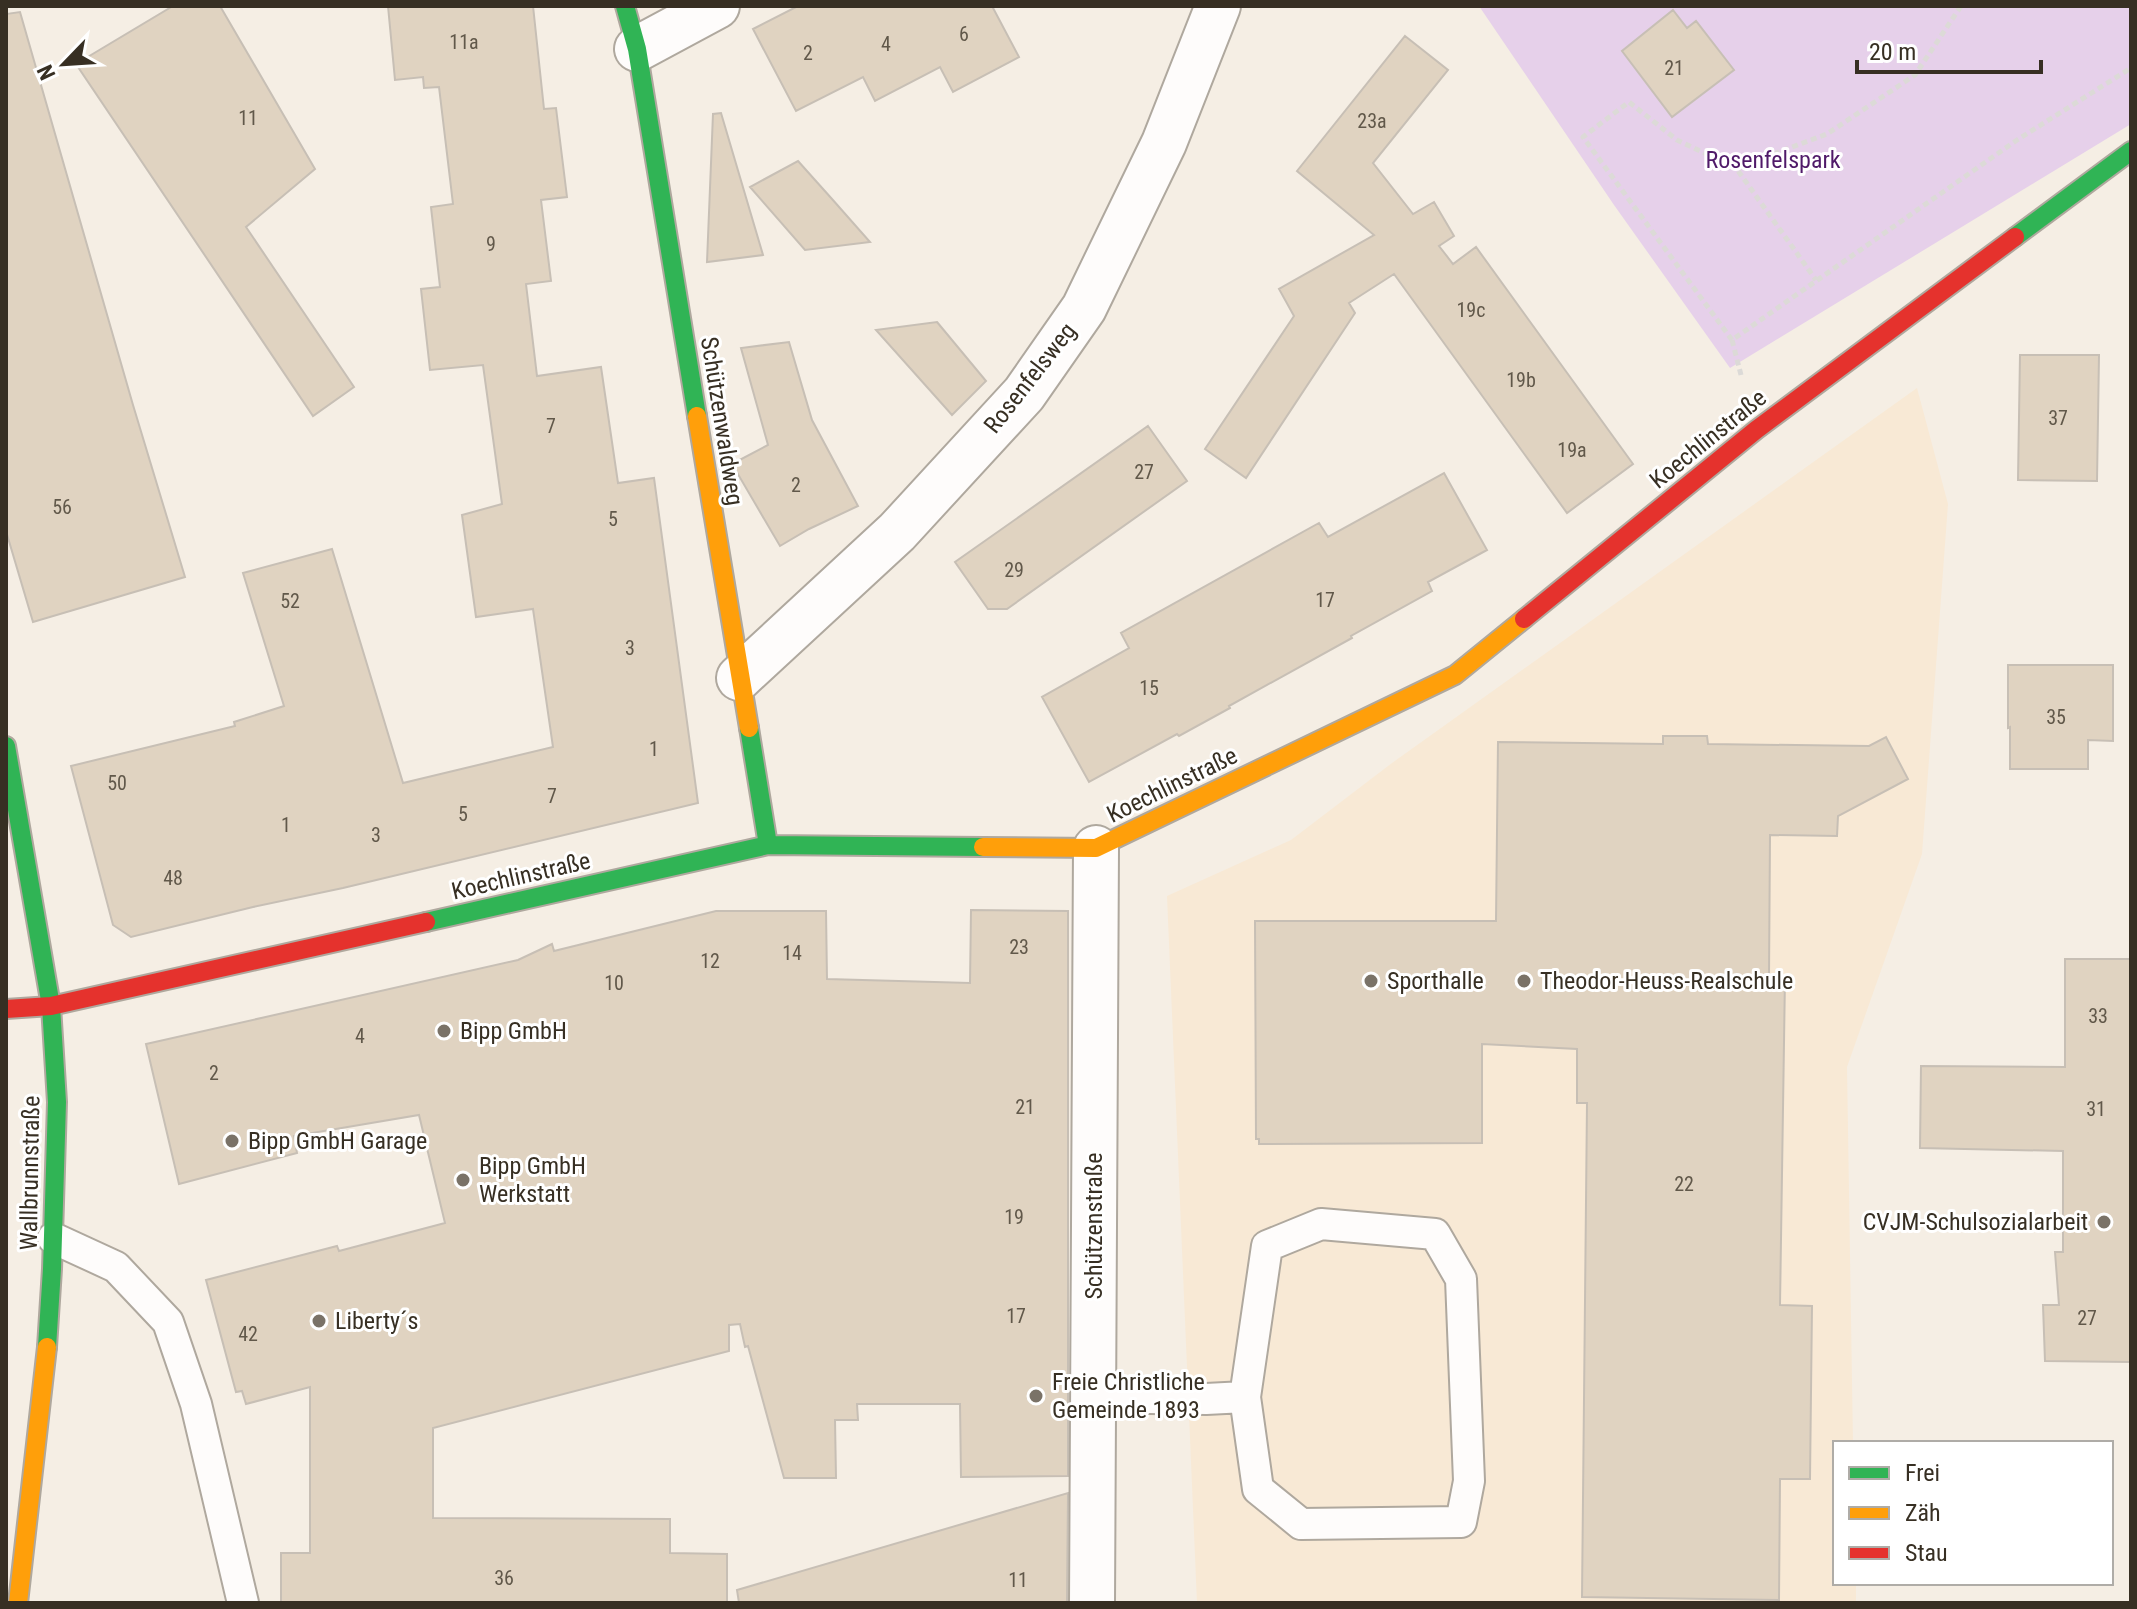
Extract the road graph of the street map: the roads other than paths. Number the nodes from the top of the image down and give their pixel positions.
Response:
1 (625, 6) edge
2 (717, 6) edge
3 (1218, 6) edge
4 (637, 49) junction
5 (2131, 151) edge
6 (739, 678) junction
7 (6, 746) edge
8 (768, 845) junction
9 (1096, 848) junction
10 (51, 1006) junction
11 (6, 1009) edge
12 (53, 1238) junction
13 (1093, 1397) junction
14 (1245, 1397) junction
15 (18, 1603) edge
16 (243, 1603) edge
17 (1092, 1603) edge

1 - 4 street, Schützenwaldweg
2 - 4 street
3 - 6 street, Rosenfelsweg
4 - 6 street, Schützenwaldweg
5 - 9 street, Koechlinstraße
6 - 8 street, Schützenwaldweg
7 - 10 street, Wallbrunnstraße
8 - 9 street, Koechlinstraße
8 - 10 street, Koechlinstraße
9 - 13 street, Schützenstraße
10 - 11 street, Koechlinstraße
10 - 12 street, Wallbrunnstraße
12 - 15 street, Wallbrunnstraße
12 - 16 lane
13 - 14 lane
13 - 17 street, Schützenstraße
14 - 14 lane

